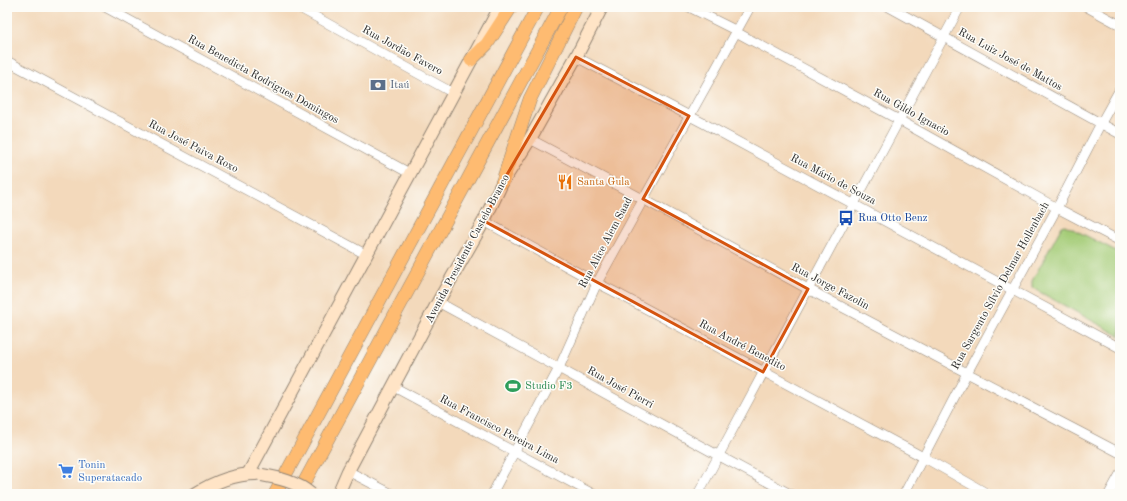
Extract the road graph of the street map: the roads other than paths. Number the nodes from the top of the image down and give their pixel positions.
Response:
1 (104, 7) edge
2 (298, 7) edge
3 (511, 7) edge
4 (538, 7) edge
5 (561, 7) edge
6 (576, 7) edge
7 (602, 7) edge
8 (689, 7) edge
9 (750, 7) edge
10 (889, 7) edge
11 (960, 7) edge
12 (1087, 7) edge
13 (497, 8) edge
14 (1120, 25) edge
15 (736, 32) junction
16 (944, 38) junction
17 (576, 57) junction
18 (471, 60) junction
19 (7, 61) edge
20 (1120, 89) edge
21 (453, 93) junction
22 (689, 116) junction
23 (899, 120) junction
24 (1101, 123) junction
25 (1120, 134) edge
26 (530, 139) junction
27 (411, 174) junction
28 (502, 183) junction
29 (644, 199) junction
30 (854, 204) junction
31 (1057, 208) junction
32 (484, 222) junction
33 (1120, 241) edge
34 (367, 255) junction
35 (597, 283) junction
36 (808, 289) junction
37 (1012, 290) junction
38 (438, 302) junction
39 (1120, 348) edge
40 (559, 368) junction
41 (764, 372) junction
42 (967, 373) junction
43 (394, 387) junction
44 (514, 452) junction
45 (1120, 453) edge
46 (718, 456) junction
47 (923, 457) junction
48 (348, 471) junction
49 (248, 474) junction
50 (1120, 474) edge
51 (195, 494) edge
52 (275, 494) edge
53 (298, 494) edge
54 (311, 494) edge
55 (338, 494) edge
56 (392, 494) edge
57 (492, 494) edge
58 (593, 494) edge
59 (698, 494) edge
60 (790, 494) edge
61 (904, 494) edge
62 (988, 494) edge
63 (1109, 494) edge

1 - 27 street, Rua Benedicta Rodrigues Domingos
2 - 21 street, Rua Jordão Favero
3 - 18 main road
4 - 52 main road
5 - 53 main road
6 - 28 main road
7 - 17 main road, Avenida Presidente Castelo Branco
8 - 15 street, Rua Gildo Ignacio
9 - 15 street, Rua Alice Alem Saad
10 - 16 street, Rua Luiz José de Mattos
11 - 16 street
12 - 14 street
13 - 18 main road
15 - 22 street, Rua Alice Alem Saad
15 - 23 street, Rua Gildo Ignacio
16 - 23 street
16 - 24 street, Rua Luiz José de Mattos
17 - 22 street, Rua Mário de Souza
17 - 26 main road, Avenida Presidente Castelo Branco
18 - 21 main road
19 - 34 street, Rua José Paiva Roxo
20 - 24 street, Rua Sargento Sílvio Delmar Hollenbach
21 - 27 main road
22 - 29 street, Rua Alice Alem Saad
22 - 30 street, Rua Mário de Souza
23 - 30 street
23 - 31 street, Rua Gildo Ignacio
24 - 25 street, Rua Luiz José de Mattos
24 - 31 street, Rua Sargento Sílvio Delmar Hollenbach
26 - 28 main road, Avenida Presidente Castelo Branco
26 - 29 street, Rua Jorge Fazolin
27 - 34 main road
28 - 32 main road, Avenida Presidente Castelo Branco
29 - 35 street, Rua Alice Alem Saad
29 - 36 street, Rua Jorge Fazolin
30 - 36 street
30 - 37 street, Rua Mário de Souza
31 - 33 street, Rua Gildo Ignacio
31 - 37 street, Rua Sargento Sílvio Delmar Hollenbach
32 - 35 street, Rua André Benedito
32 - 38 main road, Avenida Presidente Castelo Branco
34 - 49 main road
35 - 40 street, Rua Alice Alem Saad
35 - 41 street, Rua André Benedito
36 - 41 street
36 - 42 street, Rua Jorge Fazolin
37 - 39 street, Rua Mário de Souza
37 - 42 street, Rua Sargento Sílvio Delmar Hollenbach
38 - 40 street, Rua José Pierri
38 - 43 main road, Avenida Presidente Castelo Branco
40 - 44 street, Rua Alice Alem Saad
40 - 46 street, Rua José Pierri
41 - 46 street
41 - 47 street, Rua André Benedito
42 - 45 street, Rua Jorge Fazolin
42 - 47 street, Rua Sargento Sílvio Delmar Hollenbach
43 - 44 street, Rua Francisco Pereira Lima
43 - 48 main road, Avenida Presidente Castelo Branco
44 - 57 street, Rua Alice Alem Saad
44 - 58 street, Rua Francisco Pereira Lima
46 - 59 street
46 - 60 street, Rua José Pierri
47 - 61 street, Rua Sargento Sílvio Delmar Hollenbach
47 - 62 street, Rua André Benedito
48 - 55 main road, Avenida Presidente Castelo Branco
48 - 56 street
49 - 51 main road
49 - 54 main road, bridge
50 - 63 street

